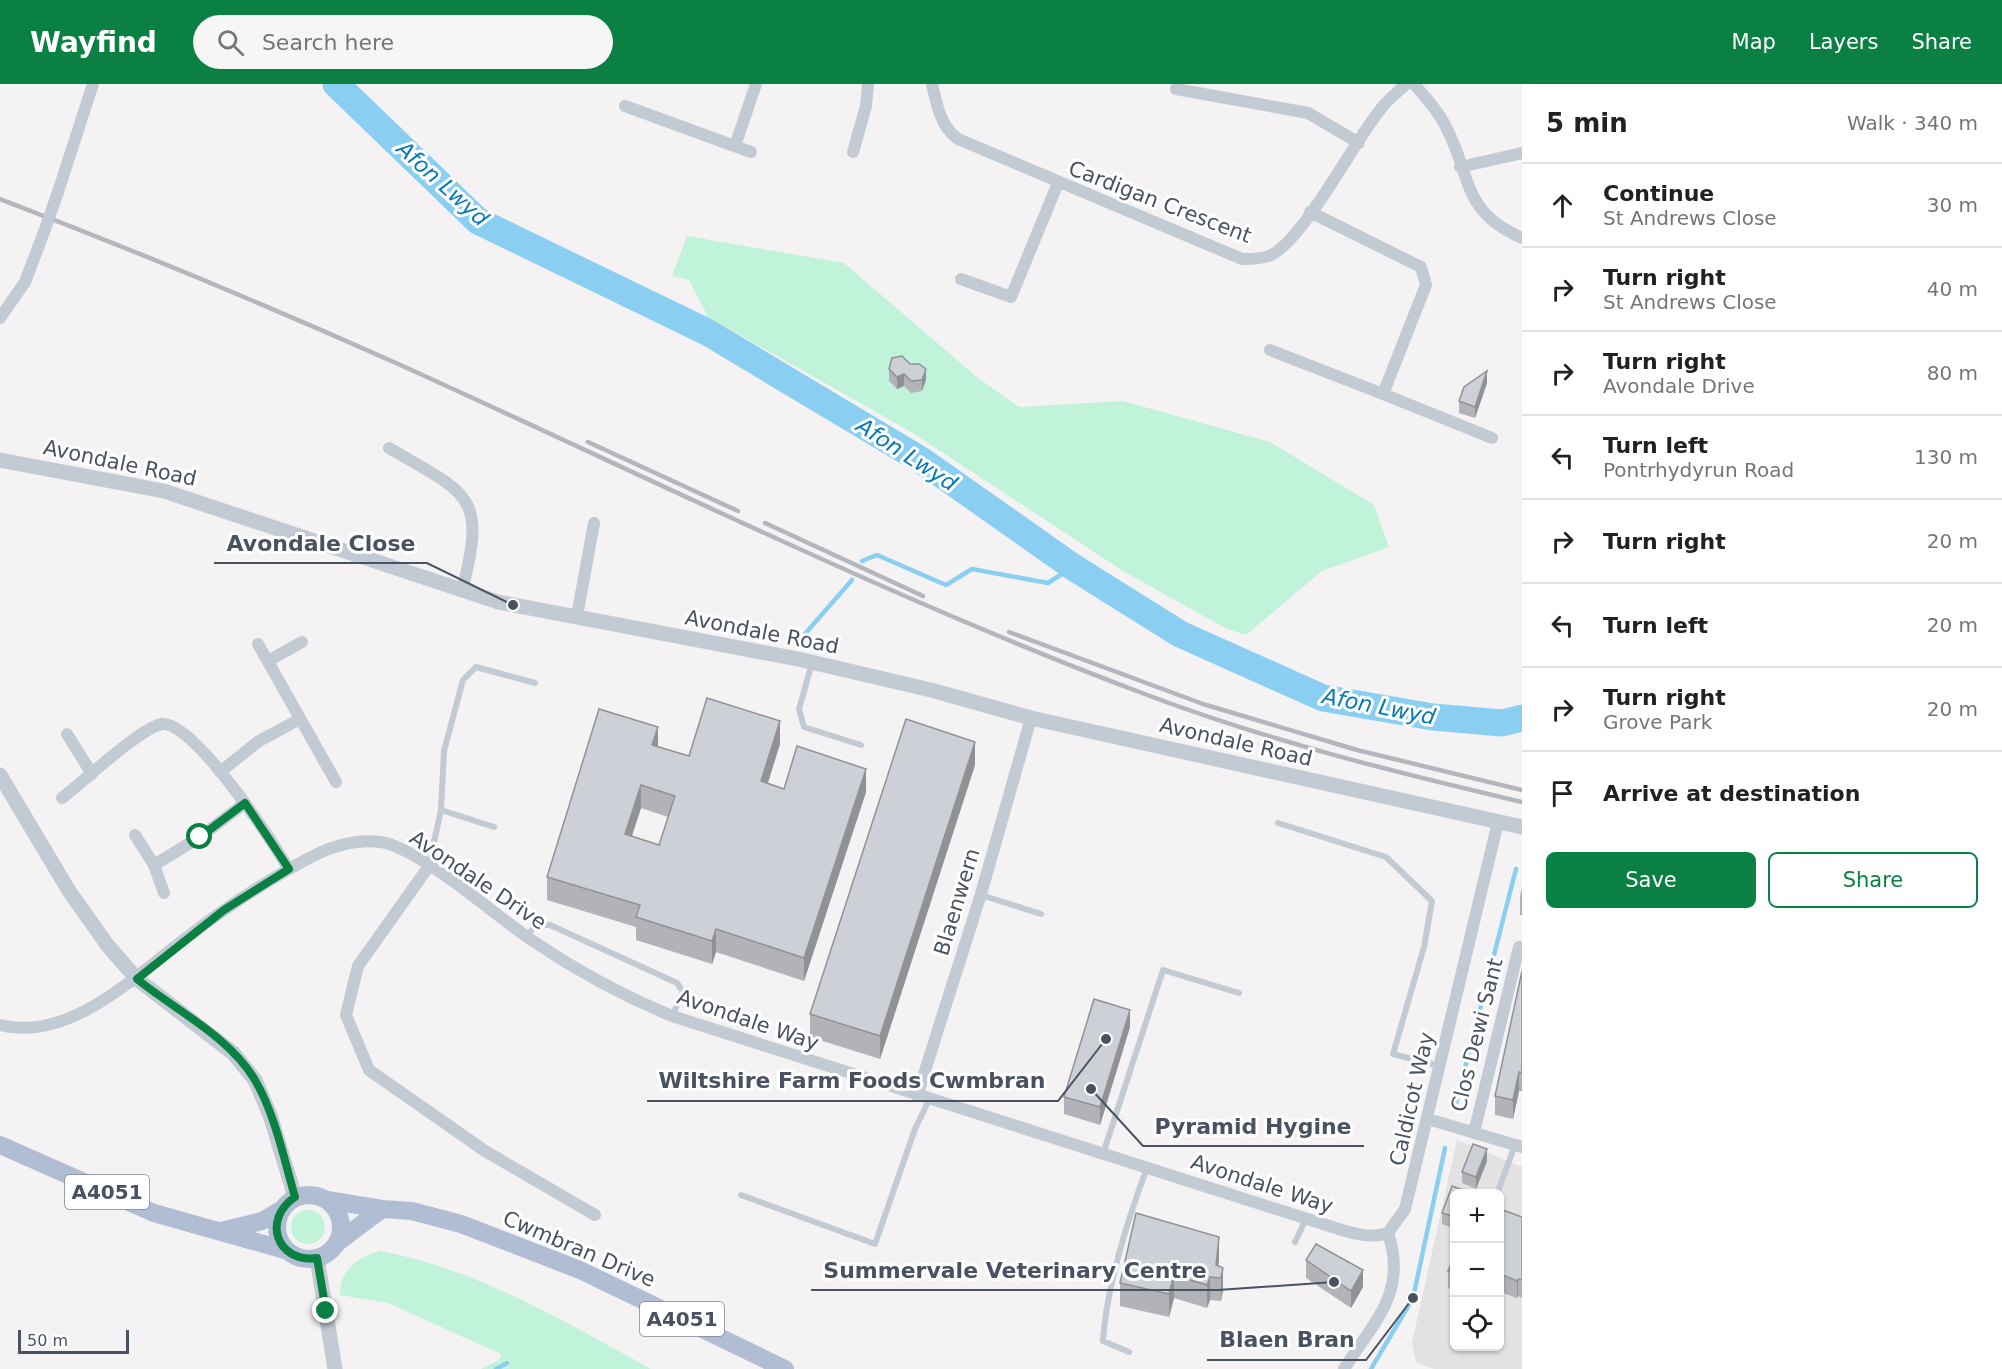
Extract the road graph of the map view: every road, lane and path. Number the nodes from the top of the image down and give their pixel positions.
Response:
1 (93, 84) edge
2 (756, 84) edge
3 (868, 84) edge
4 (932, 84) edge
5 (1406, 84) edge
6 (1414, 84) edge
7 (1176, 89) dead end
8 (625, 106) dead end
9 (1359, 143) junction
10 (735, 146) junction
11 (751, 152) dead end
12 (853, 152) dead end
13 (1522, 153) edge
14 (1460, 167) junction
15 (1058, 183) junction
16 (1310, 212) junction
17 (1522, 238) edge
18 (961, 279) dead end
19 (0, 318) edge
20 (1270, 350) dead end
21 (1383, 394) junction
22 (1492, 438) dead end
23 (389, 448) dead end
24 (0, 460) edge
25 (594, 522) dead end
26 (462, 591) junction
27 (577, 616) junction
28 (302, 642) dead end
29 (258, 644) dead end
30 (268, 661) junction
31 (812, 663) junction
32 (535, 683) dead end
33 (1031, 718) junction
34 (300, 719) junction
35 (67, 734) dead end
36 (861, 745) dead end
37 (220, 772) junction
38 (92, 774) junction
39 (0, 775) edge
40 (336, 782) dead end
41 (62, 798) dead end
42 (245, 803) junction
43 (441, 810) junction
44 (1498, 822) junction
45 (1278, 823) dead end
46 (494, 827) dead end
47 (1522, 827) edge
48 (135, 835) dead end
49 (154, 865) junction
50 (429, 866) junction
51 (289, 869) junction
52 (164, 893) dead end
53 (981, 894) junction
54 (1041, 914) dead end
55 (526, 936) junction
56 (1519, 947) dead end
57 (582, 971) joint
58 (137, 979) junction
59 (1239, 993) dead end
60 (672, 1016) junction
61 (0, 1025) edge
62 (1440, 1066) junction
63 (923, 1098) junction
64 (1428, 1119) junction
65 (1474, 1133) junction
66 (0, 1145) edge
67 (1519, 1146) edge
68 (1103, 1155) junction
69 (1147, 1168) junction
70 (1499, 1189) edge
71 (741, 1195) dead end
72 (295, 1197) junction
73 (327, 1200) junction
74 (382, 1209) junction
75 (281, 1210) junction
76 (595, 1215) dead end
77 (1306, 1219) junction
78 (216, 1231) junction
79 (1388, 1233) junction
80 (338, 1242) junction
81 (1295, 1242) dead end
82 (285, 1250) junction
83 (317, 1258) junction
84 (1129, 1352) dead end
85 (335, 1369) edge
86 (785, 1369) edge
87 (1344, 1369) edge

1 - 19 street, bridge
2 - 10 street
3 - 12 street
4 - 15 street, Cardigan Crescent
5 - 9 street, Cardigan Crescent
6 - 14 street
7 - 9 street
8 - 10 street
9 - 16 street, Cardigan Crescent
10 - 11 street
13 - 14 street
14 - 17 street
15 - 16 street, Cardigan Crescent
15 - 18 street
16 - 21 street
20 - 21 street
21 - 22 street
23 - 26 street
24 - 26 street, Avondale Road
25 - 27 street
26 - 27 street, Avondale Road
27 - 31 street, Avondale Road
28 - 30 street
29 - 30 street
30 - 34 street
31 - 33 street, Avondale Road
31 - 36 lane
32 - 43 lane
33 - 44 street, Avondale Road
33 - 53 street, Blaenwern
34 - 37 street
34 - 40 street
35 - 38 street
37 - 38 street
37 - 42 street
38 - 41 street
39 - 58 street
42 - 49 street
42 - 51 street
43 - 46 lane
43 - 50 lane
44 - 47 street, Avondale Road
44 - 62 street, Caldicot Way
45 - 62 lane
48 - 49 street
49 - 52 street
50 - 51 street, Avondale Drive
50 - 55 street, Avondale Drive
50 - 76 street
51 - 58 street, Avondale Drive
53 - 54 lane
53 - 63 street, Blaenwern
55 - 57 street, Avondale Drive
55 - 60 lane
56 - 65 street, Clos Dewi Sant
57 - 60 street, Avondale Way
58 - 61 street, Avondale Drive
58 - 72 street
59 - 68 lane
60 - 63 street, Avondale Way
62 - 64 street, Caldicot Way
63 - 68 street, Avondale Way
63 - 71 lane
64 - 65 street
64 - 79 street, Caldicot Way
65 - 67 street
66 - 78 main road, A4051
67 - 70 lane
68 - 69 street, Avondale Way
69 - 77 street, Avondale Way
69 - 84 lane
72 - 73 main road
72 - 75 main road
73 - 74 main road, A4051
73 - 80 main road
74 - 80 main road
74 - 86 main road, Cwmbran Drive / A4051
75 - 78 main road, A4051
75 - 82 main road
77 - 79 street, Avondale Way
77 - 81 lane
78 - 82 main road, A4051
79 - 87 street
80 - 83 main road
82 - 83 main road
83 - 85 street

